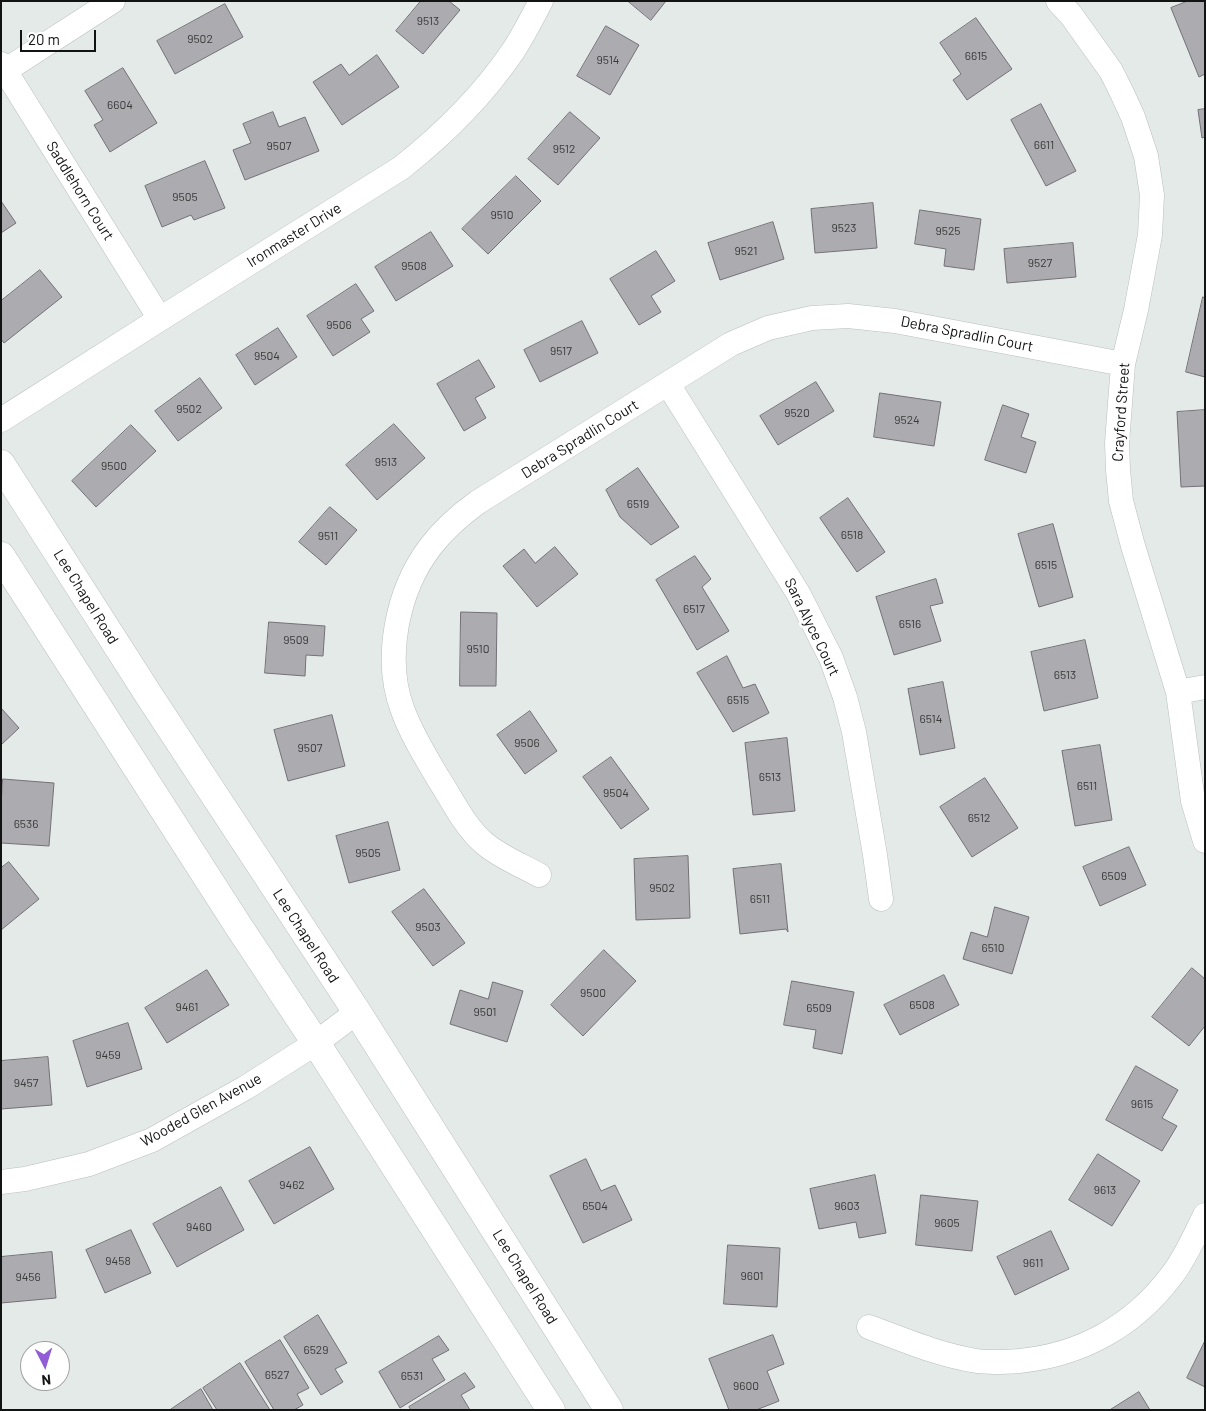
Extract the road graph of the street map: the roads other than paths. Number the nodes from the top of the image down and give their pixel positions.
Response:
1 (113, 1) edge
2 (541, 1) edge
3 (1058, 1) edge
4 (4, 67) edge
5 (160, 319) junction
6 (1123, 364) junction
7 (668, 384) junction
8 (1, 420) edge
9 (1, 464) edge
10 (1, 556) edge
11 (1205, 687) edge
12 (1178, 692) junction
13 (1205, 841) edge
14 (539, 875) dead end
15 (881, 899) dead end
16 (357, 1012) junction
17 (316, 1043) junction
18 (1, 1182) edge
19 (1205, 1215) edge
20 (869, 1327) dead end
21 (551, 1410) edge
22 (610, 1410) edge

1 - 4 street
2 - 5 street, Ironmaster Drive
3 - 6 street, Crayford Street
4 - 5 street, Saddlehorn Court
5 - 8 street, Ironmaster Drive
6 - 7 street, Debra Spradlin Court
6 - 12 street, Crayford Street
7 - 14 street, Debra Spradlin Court
7 - 15 street, Sara Alyce Court
9 - 16 main road, Lee Chapel Road
10 - 17 main road
11 - 12 street
12 - 13 street, Crayford Street
16 - 17 street, Wooded Glen Avenue
16 - 22 main road, Lee Chapel Road
17 - 18 street, Wooded Glen Avenue
17 - 21 main road
19 - 20 street

